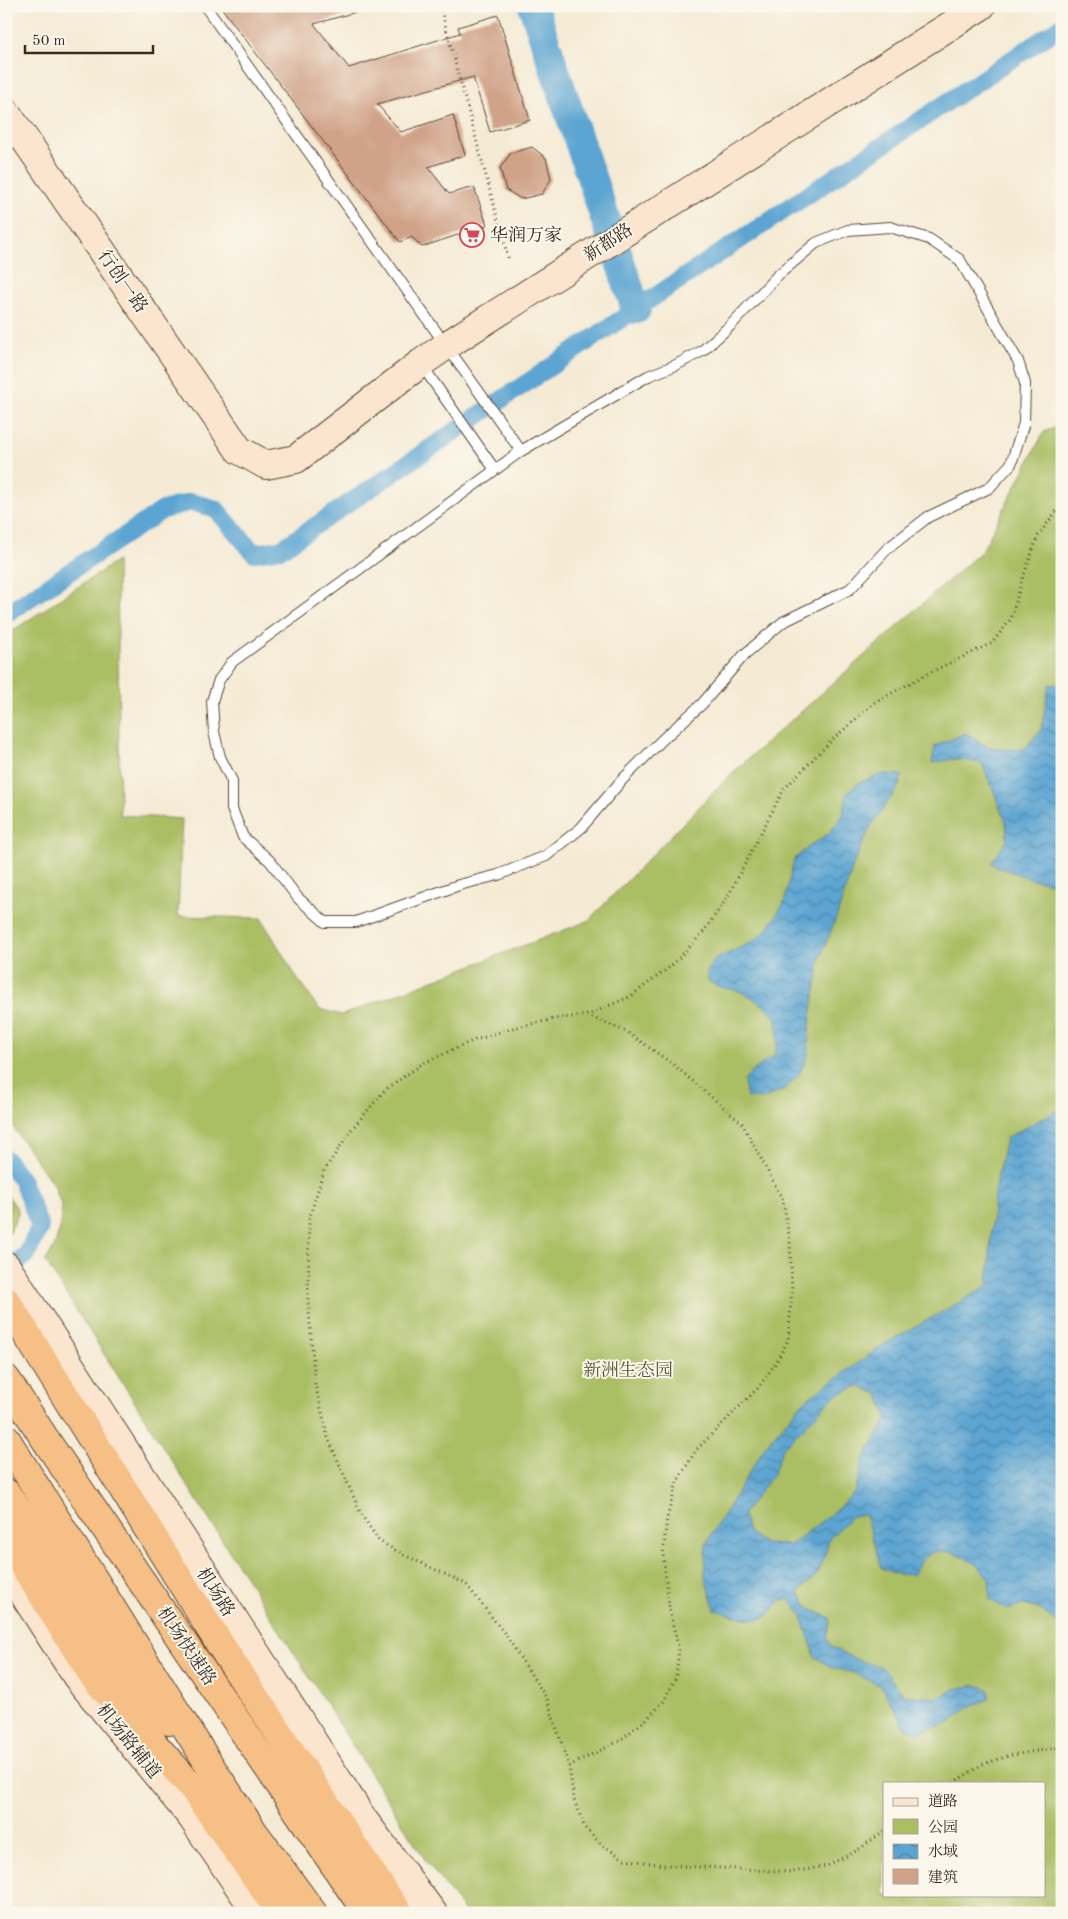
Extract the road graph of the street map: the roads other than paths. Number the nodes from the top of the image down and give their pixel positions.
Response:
1 (205, 6) edge
2 (980, 6) edge
3 (6, 112) edge
4 (447, 345) junction
5 (421, 363) junction
6 (240, 450) joint
7 (521, 450) junction
8 (496, 470) junction
9 (6, 1266) edge
10 (13, 1299) edge
11 (6, 1379) edge
12 (6, 1440) edge
13 (6, 1493) edge
14 (6, 1537) edge
15 (6, 1567) edge
16 (207, 1761) junction
17 (257, 1913) edge
18 (281, 1913) edge
19 (313, 1913) edge
20 (367, 1913) edge
21 (398, 1913) edge
22 (433, 1913) edge

1 - 4 lane
2 - 4 street, 新都路
3 - 6 street, 行创一路
4 - 5 street, 新都路
4 - 7 lane
5 - 6 street, 新都路
5 - 8 lane
7 - 8 lane
7 - 8 lane
9 - 10 street, 机场路
10 - 21 highway
10 - 22 street, 机场路
11 - 20 highway, 机场快速路
12 - 16 highway
13 - 16 highway
14 - 18 highway
15 - 17 street, 机场路辅道
16 - 19 highway

